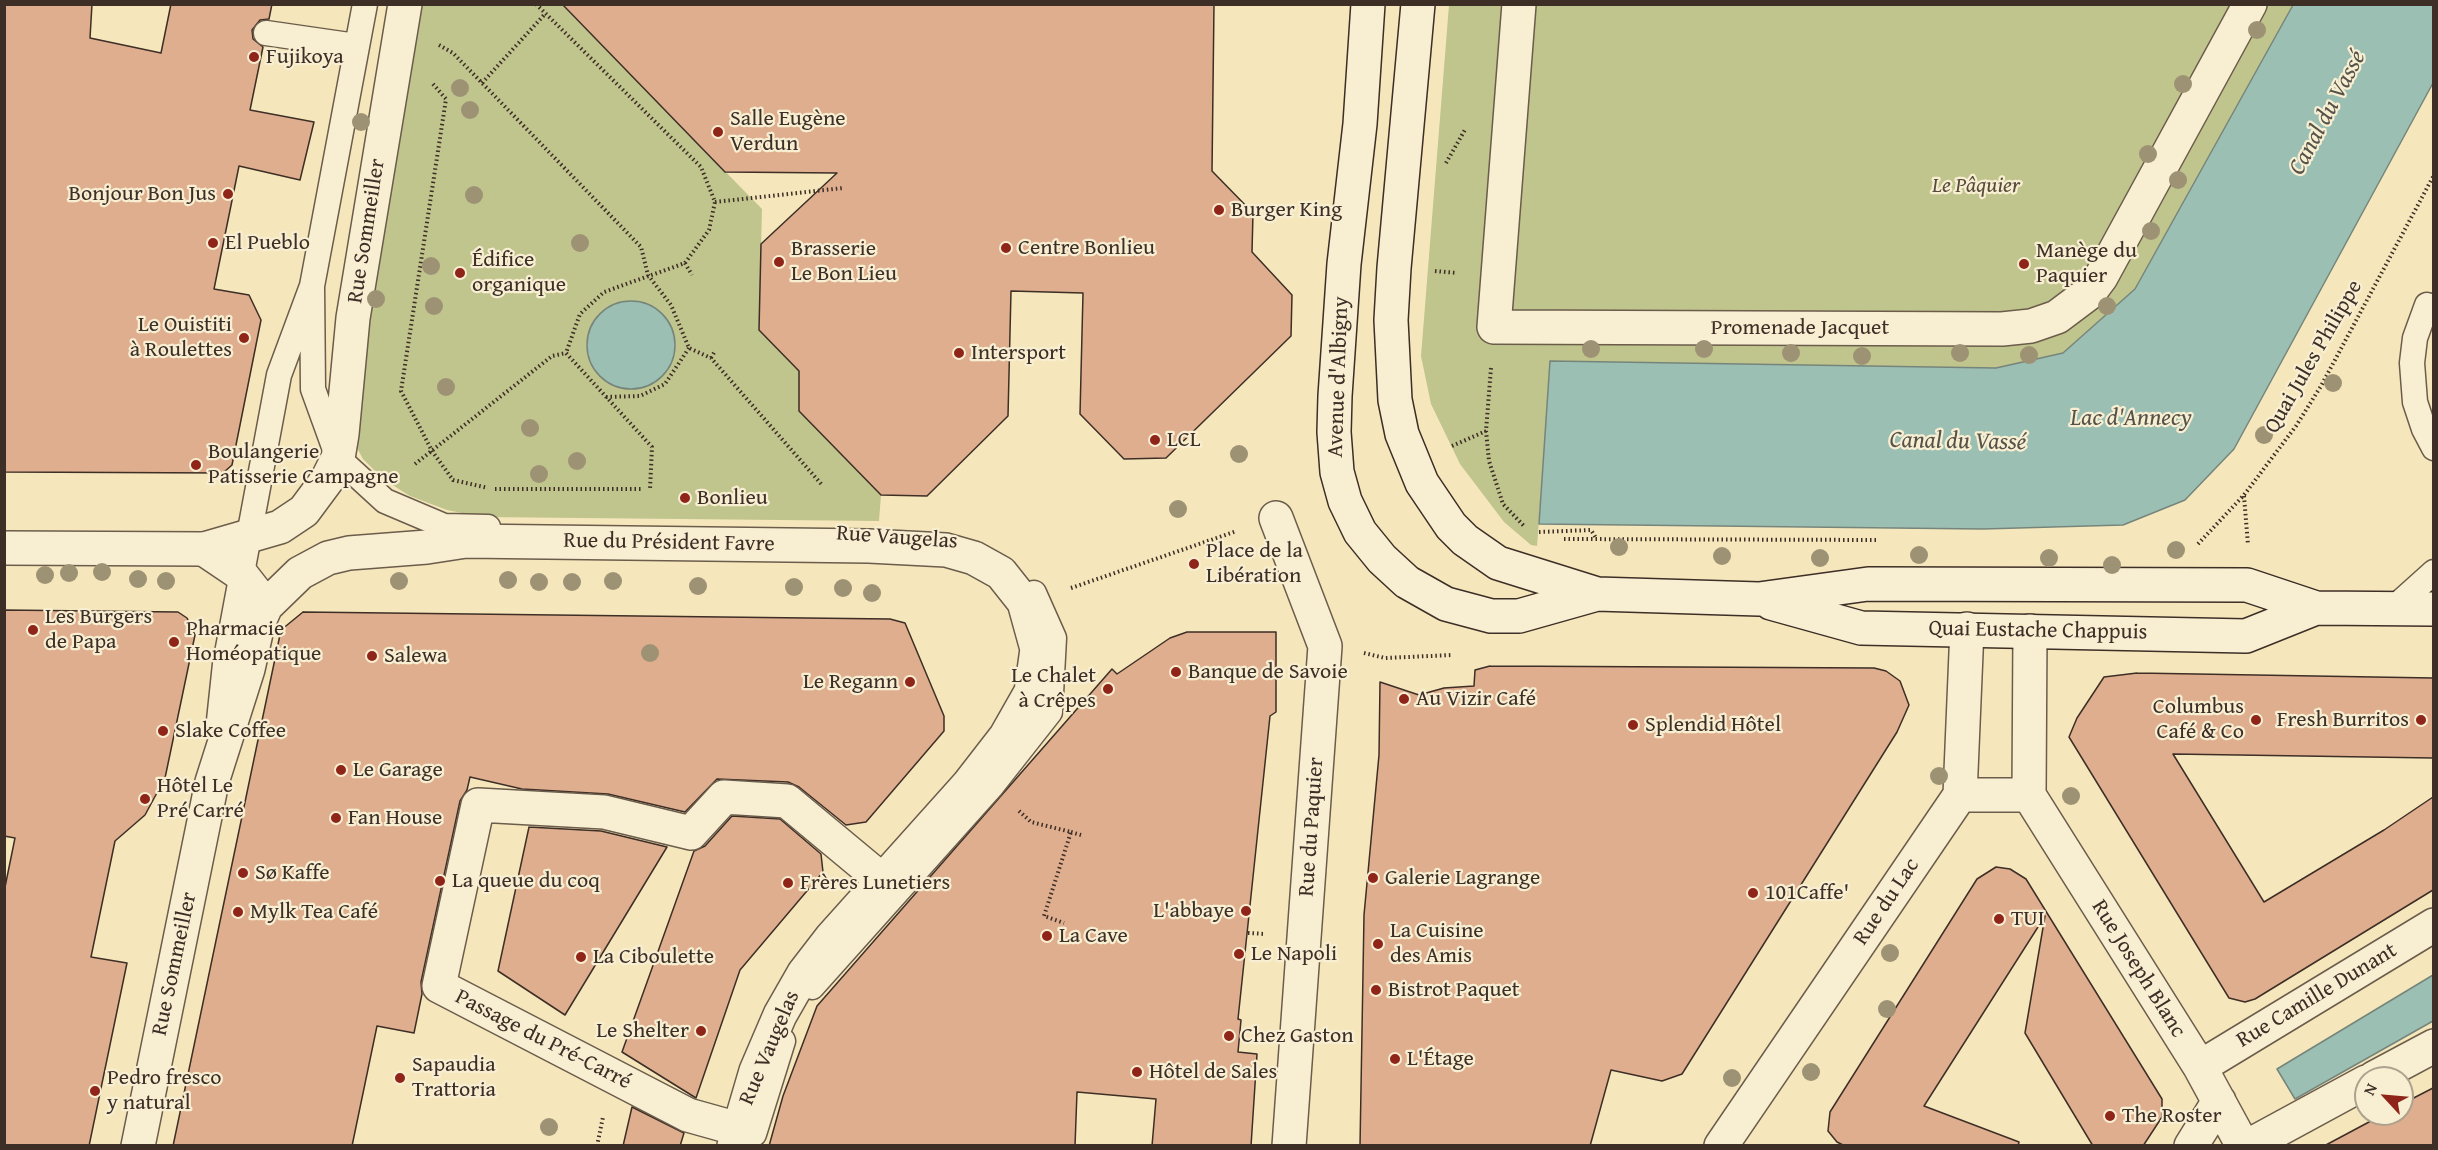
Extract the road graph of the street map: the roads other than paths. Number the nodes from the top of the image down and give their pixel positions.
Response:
1 (365, 4) edge
2 (405, 4) edge
3 (1368, 4) edge
4 (1418, 4) edge
5 (1520, 4) edge
6 (2250, 4) edge
7 (266, 33) dead end
8 (356, 46) junction
9 (312, 286) junction
10 (2427, 305) dead end
11 (2433, 448) edge
12 (338, 458) junction
13 (1276, 518) road end
14 (444, 526) joint
15 (250, 537) junction
16 (4, 548) edge
17 (204, 549) junction
18 (2433, 572) edge
19 (300, 573) joint
20 (241, 574) junction
21 (1597, 594) junction
22 (1759, 599) junction
23 (1030, 601) junction
24 (266, 606) junction
25 (2395, 607) junction
26 (2316, 609) junction
27 (2433, 609) edge
28 (1967, 629) junction
29 (2030, 632) junction
30 (212, 782) junction
31 (1960, 795) junction
32 (2029, 795) junction
33 (882, 880) junction
34 (2433, 925) edge
35 (2433, 1046) edge
36 (2396, 1066) edge
37 (2200, 1067) junction
38 (2354, 1088) edge
39 (2219, 1101) junction
40 (741, 1140) edge
41 (1722, 1145) edge
42 (138, 1146) edge
43 (1289, 1146) edge
44 (2191, 1146) edge
45 (2246, 1146) edge

1 - 8 lane, Rue Sommeiller
2 - 12 street, Rue Sommeiller
3 - 21 street, Avenue d'Albigny
4 - 21 street
5 - 6 street, Promenade Jacquet
7 - 8 lane
8 - 9 lane, Rue Sommeiller
9 - 12 lane, Rue Sommeiller
9 - 15 lane, Rue Sommeiller
10 - 11 lane
12 - 14 lane, Rue Sommeiller
12 - 15 street, Rue Sommeiller
13 - 43 street, Rue du Paquier
14 - 23 lane, Rue Vaugelas
15 - 17 street
15 - 20 lane, Rue Sommeiller
16 - 17 street
17 - 20 street
18 - 25 lane
19 - 23 street, Rue du Président Favre
19 - 24 street, Rue Sommeiller
20 - 24 street
20 - 30 lane, Rue Sommeiller
21 - 22 street, Quai Eustache Chappuis
22 - 26 street, Quai Eustache Chappuis
22 - 28 street, Quai Eustache Chappuis
23 - 33 street, Rue Vaugelas
23 - 40 lane, Rue Vaugelas
24 - 30 street, Rue Sommeiller
25 - 26 street, Quai Eustache Chappuis
25 - 27 street, Quai Eustache Chappuis
26 - 29 street, Quai Eustache Chappuis
28 - 29 street, Quai Eustache Chappuis
28 - 31 street
29 - 32 street
30 - 42 street, Rue Sommeiller
31 - 32 street
31 - 41 street, Rue du Lac
32 - 37 street, Rue Joseph Blanc
33 - 40 street, Rue Vaugelas
33 - 40 street, Passage du Pré-Carré
34 - 37 street, Rue Camille Dunant
35 - 36 street
37 - 39 street, Rue Joseph Blanc
38 - 45 street
39 - 44 street
39 - 45 street, Rue Joseph Blanc

